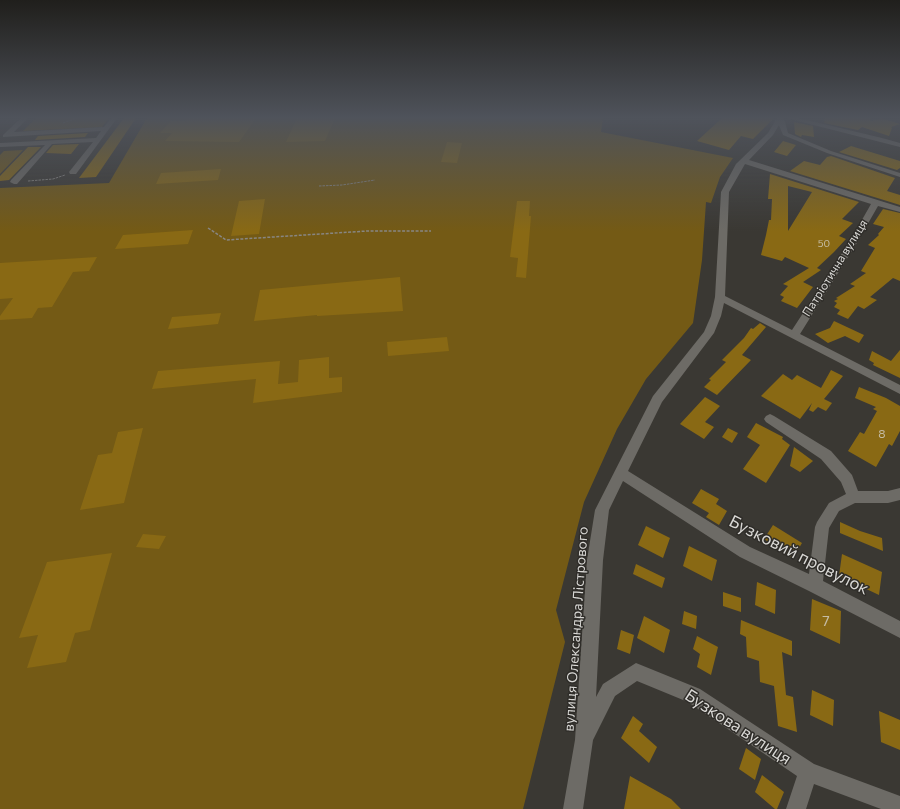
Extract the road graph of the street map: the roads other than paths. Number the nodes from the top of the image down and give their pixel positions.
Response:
1 (38, 156) edge
2 (86, 156) edge
3 (748, 156) edge
4 (841, 156) edge
5 (743, 161) junction
6 (73, 172) road end
7 (900, 175) edge
8 (14, 182) road end
9 (876, 202) junction
10 (900, 210) edge
11 (720, 297) junction
12 (794, 334) junction
13 (900, 390) edge
14 (770, 419) dead end
15 (621, 473) junction
16 (900, 494) edge
17 (854, 496) junction
18 (815, 585) junction
19 (900, 630) edge
20 (584, 740) junction
21 (808, 772) junction
22 (900, 806) edge
23 (573, 809) edge
24 (796, 809) edge

1 - 8 street
2 - 6 street
3 - 5 street, вулиця Олександра Лістрового
4 - 7 street
5 - 9 street, Патріотична вулиця
5 - 11 street, вулиця Олександра Лістрового
9 - 10 street, Патріотична вулиця
9 - 12 street, Патріотична вулиця
11 - 12 street
11 - 15 street, вулиця Олександра Лістрового
12 - 13 street
14 - 17 street
15 - 18 street, Бузковий провулок
15 - 20 street, вулиця Олександра Лістрового
16 - 17 street
17 - 18 street
18 - 19 street, Бузковий провулок
20 - 21 street, Бузкова вулиця
20 - 23 street, вулиця Олександра Лістрового
21 - 22 street, Бузкова вулиця
21 - 24 street

